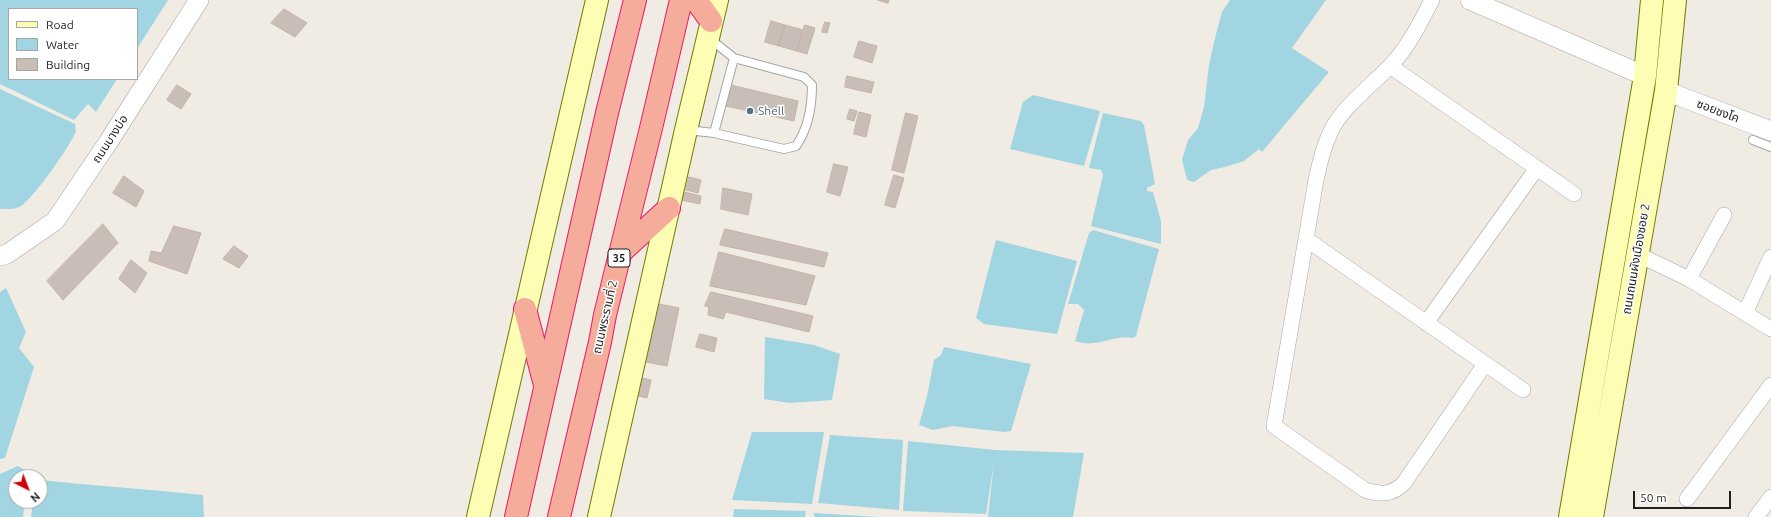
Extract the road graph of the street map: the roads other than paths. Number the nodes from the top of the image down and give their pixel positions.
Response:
1 (199, 0) edge
2 (597, 0) edge
3 (635, 0) edge
4 (681, 0) edge
5 (696, 0) edge
6 (717, 0) edge
7 (1432, 0) edge
8 (1470, 0) edge
9 (1652, 0) edge
10 (1675, 0) edge
11 (710, 29) junction
12 (734, 58) junction
13 (1390, 66) junction
14 (1645, 76) junction
15 (1666, 91) junction
16 (686, 130) junction
17 (1771, 131) edge
18 (714, 133) junction
19 (1753, 140) dead end
20 (1771, 147) edge
21 (1537, 168) junction
22 (1574, 194) dead end
23 (669, 208) junction
24 (1724, 214) dead end
25 (1619, 231) junction
26 (1306, 239) junction
27 (1639, 244) junction
28 (620, 252) junction
29 (0, 256) edge
30 (1771, 257) edge
31 (1689, 279) junction
32 (525, 309) junction
33 (1745, 313) junction
34 (1426, 323) junction
35 (1771, 329) edge
36 (1485, 364) junction
37 (1771, 385) edge
38 (545, 388) junction
39 (1523, 390) dead end
40 (1771, 497) edge
41 (1687, 499) dead end
42 (478, 517) edge
43 (516, 517) edge
44 (559, 517) edge
45 (599, 517) edge
46 (1570, 517) edge
47 (1592, 517) edge
48 (1756, 517) edge

1 - 29 street, ถนนบางบ่อ
2 - 32 main road
3 - 38 highway
4 - 28 highway, ถนนพระรามที่ 2 / 35
5 - 11 highway
6 - 11 main road
7 - 13 street
8 - 14 street
9 - 14 main road, ถนนถนนผังเมืองซอย 2
10 - 15 main road, ถนนถนนผังเมืองซอย 2
11 - 12 lane
11 - 16 main road
12 - 18 lane
12 - 18 lane
13 - 21 street
13 - 26 street
14 - 25 main road, ถนนถนนผังเมืองซอย 2
15 - 17 street, ซอยชงโค
15 - 27 main road, ถนนถนนผังเมืองซอย 2
16 - 18 lane
16 - 23 main road
19 - 20 lane
21 - 22 street
21 - 34 street
23 - 28 highway
23 - 45 main road
24 - 31 street
25 - 27 main road
25 - 46 main road, ถนนถนนผังเมืองซอย 2
26 - 34 street
26 - 36 street
27 - 31 street
27 - 47 main road, ถนนถนนผังเมืองซอย 2
28 - 44 highway, ถนนพระรามที่ 2 / 35
30 - 33 street
31 - 33 street
32 - 38 highway
32 - 42 main road
33 - 35 street
34 - 36 street
36 - 39 street
37 - 41 street
38 - 43 highway
40 - 48 street

